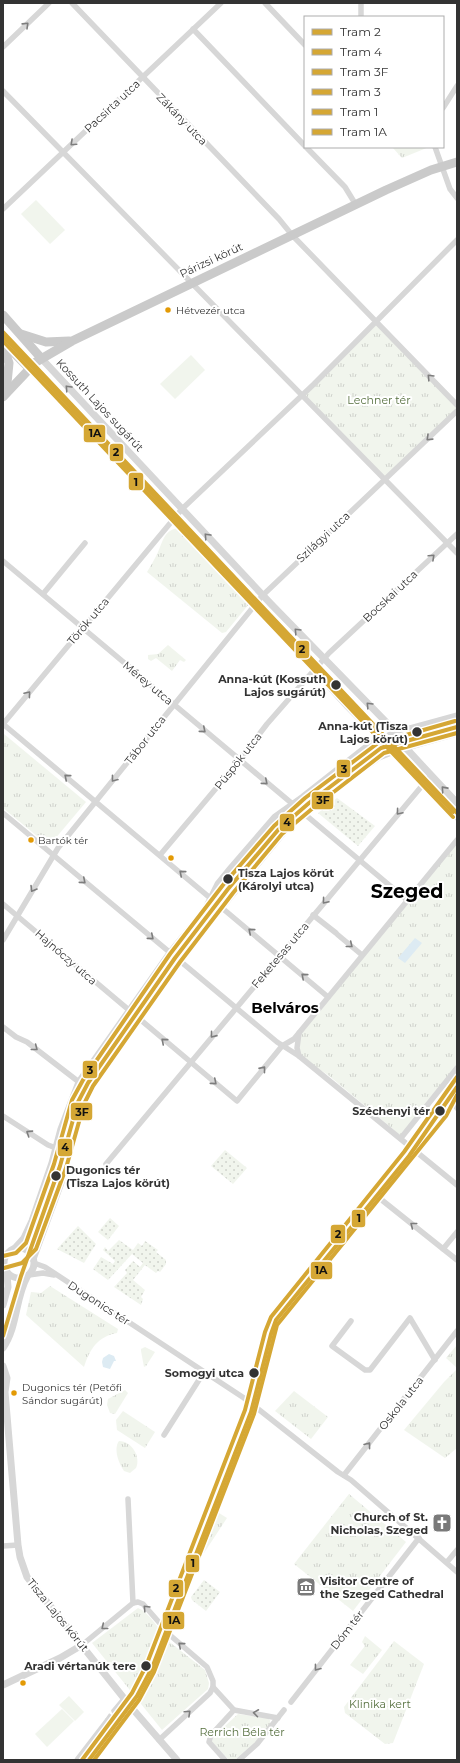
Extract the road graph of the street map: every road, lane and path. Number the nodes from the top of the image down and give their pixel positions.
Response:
1 (49, 3) edge
2 (72, 3) edge
3 (221, 3) edge
4 (265, 3) edge
5 (361, 3) edge
6 (361, 16) edge
7 (193, 29) junction
8 (304, 44) edge
9 (3, 47) edge
10 (142, 78) junction
11 (457, 86) edge
12 (3, 91) edge
13 (444, 106) edge
14 (304, 144) edge
15 (308, 148) edge
16 (435, 148) edge
17 (63, 152) junction
18 (457, 162) edge
19 (442, 166) junction
20 (457, 198) edge
21 (356, 204) junction
22 (3, 209) edge
23 (292, 235) junction
24 (457, 240) edge
25 (191, 283) junction
26 (3, 315) edge
27 (375, 321) junction
28 (20, 334) junction
29 (72, 341) junction
30 (3, 342) edge
31 (3, 346) edge
32 (41, 358) junction
33 (29, 368) junction
34 (5, 395) edge
35 (302, 396) junction
36 (457, 405) edge
37 (457, 411) edge
38 (385, 480) junction
39 (182, 509) junction
40 (174, 518) junction
41 (457, 534) edge
42 (85, 543) dead end
43 (447, 543) junction
44 (457, 553) edge
45 (3, 561) edge
46 (43, 594) junction
47 (263, 595) junction
48 (255, 605) junction
49 (83, 628) junction
50 (324, 659) junction
51 (316, 669) junction
52 (173, 705) junction
53 (457, 716) edge
54 (3, 724) edge
55 (395, 733) junction
56 (457, 733) edge
57 (380, 739) junction
58 (405, 747) junction
59 (394, 750) junction
60 (239, 760) junction
61 (431, 775) junction
62 (424, 782) junction
63 (97, 802) junction
64 (457, 803) edge
65 (292, 805) junction
66 (3, 813) edge
67 (303, 814) junction
68 (457, 817) edge
69 (457, 840) edge
70 (160, 855) junction
71 (53, 856) junction
72 (358, 860) junction
73 (407, 900) junction
74 (217, 903) junction
75 (3, 904) edge
76 (17, 915) junction
77 (313, 915) junction
78 (3, 940) edge
79 (280, 955) junction
80 (362, 955) junction
81 (174, 956) junction
82 (328, 997) junction
83 (236, 1007) junction
84 (128, 1011) junction
85 (137, 1018) junction
86 (3, 1027) edge
87 (299, 1033) junction
88 (282, 1046) junction
89 (299, 1056) junction
90 (191, 1063) junction
91 (457, 1068) edge
92 (79, 1082) junction
93 (88, 1089) junction
94 (453, 1103) dead end
95 (457, 1108) edge
96 (3, 1116) edge
97 (401, 1138) junction
98 (411, 1146) junction
99 (56, 1148) junction
100 (106, 1164) dead end
101 (457, 1185) edge
102 (373, 1193) junction
103 (457, 1232) edge
104 (443, 1249) junction
105 (9, 1251) edge
106 (457, 1260) edge
107 (34, 1261) junction
108 (5, 1270) edge
109 (28, 1276) junction
110 (56, 1276) junction
111 (3, 1306) edge
112 (351, 1321) dead end
113 (457, 1331) edge
114 (3, 1348) edge
115 (435, 1360) junction
116 (3, 1366) edge
117 (204, 1372) junction
118 (4, 1389) edge
119 (249, 1402) junction
120 (164, 1435) dead end
121 (344, 1475) junction
122 (128, 1499) dead end
123 (419, 1538) junction
124 (18, 1545) junction
125 (3, 1546) edge
126 (457, 1550) edge
127 (447, 1562) junction
128 (457, 1572) edge
129 (133, 1603) junction
130 (163, 1627) junction
131 (82, 1645) junction
132 (3, 1684) edge
133 (213, 1687) junction
134 (125, 1699) junction
135 (291, 1702) dead end
136 (131, 1707) junction
137 (234, 1710) junction
138 (284, 1710) dead end
139 (115, 1712) tunnel mouth
140 (278, 1718) junction
141 (121, 1719) tunnel mouth
142 (108, 1721) tunnel mouth
143 (116, 1726) tunnel mouth
144 (159, 1740) junction
145 (78, 1760) edge
146 (91, 1760) edge
147 (177, 1760) edge
148 (225, 1760) edge
149 (239, 1760) edge

9 -> 1 street
2 - 10 street, Zákány utca
3 - 7 street, Pacsirta utca
4 - 8 street
5 - 6 street
7 - 10 street, Pacsirta utca
7 - 14 street
10 -> 17 street, Pacsirta utca
10 - 23 street, Zákány utca
11 - 13 street
12 - 17 street
15 - 21 street
16 - 19 street
17 - 22 street, Pacsirta utca
17 - 25 street
18 - 19 main road, Párizsi körút
19 - 20 street
19 - 21 main road, Párizsi körút
21 - 23 main road, Párizsi körút
23 - 25 main road, Párizsi körút
23 - 27 street, Zákány utca
24 - 27 street
25 - 29 main road, Párizsi körút
25 - 35 street
26 - 28 main road, Kossuth Lajos sugárút
27 - 35 street
36 -> 27 street
28 - 29 main road
28 - 32 main road, Kossuth Lajos sugárút
29 - 32 main road, Párizsi körút
30 - 33 main road
31 - 34 main road
32 - 33 main road, Párizsi körút
39 -> 32 street, Kossuth Lajos sugárút
33 - 34 main road, Párizsi körút
33 - 40 street
35 - 38 street
35 - 39 street
37 -> 38 street
38 - 43 street
38 - 47 street, Szilágyi utca
39 - 40 street
47 -> 39 street, Kossuth Lajos sugárút
40 - 48 street
40 - 49 street, Török utca
41 - 43 street, Bocskai utca
42 - 46 street
43 - 44 street
50 -> 43 street, Bocskai utca
45 - 46 street, Mérey utca
46 - 49 street, Mérey utca
47 - 48 street
50 -> 47 street, Kossuth Lajos sugárút
48 - 51 street
48 - 52 street, Tábor utca
49 - 52 street, Mérey utca
54 -> 49 street, Török utca
50 - 51 street
55 -> 50 street, Kossuth Lajos sugárút
51 - 57 street
51 - 60 street, Püspök utca
52 -> 60 street, Mérey utca
52 -> 63 street, Tábor utca
53 - 55 street
63 -> 54 street
55 - 57 street
55 - 58 street, Kossuth Lajos sugárút
56 - 58 street
57 - 59 street
57 - 65 street
58 - 59 street
58 - 61 street, Kossuth Lajos sugárút
59 - 62 street
59 - 67 street
60 -> 65 street, Mérey utca
60 - 70 street, Püspök utca
61 - 62 street, Feketesas utca
64 -> 61 street, Kossuth Lajos sugárút
62 - 68 street
62 -> 72 street, Feketesas utca
63 - 70 street
63 - 71 street
65 - 67 street, Mérey utca
65 - 74 street
66 - 71 street
67 - 72 street, Mérey utca
67 - 74 street
69 - 73 street
74 -> 70 street
71 -> 76 street
71 -> 81 street
72 - 73 street, Mérey utca
72 -> 77 street, Feketesas utca
73 - 80 street
79 -> 74 street
74 - 81 street
74 - 81 street
75 - 76 street, Hajnóczy utca
76 - 78 street
76 - 84 street, Hajnóczy utca
77 - 79 street, Feketesas utca
77 -> 80 street
82 -> 79 street
79 - 83 street, Feketesas utca
80 - 82 street
81 - 83 street
81 - 84 street
81 - 85 street
82 - 87 street
83 - 88 street
83 -> 90 street, Feketesas utca
84 - 85 street, Hajnóczy utca
84 - 92 street
90 -> 85 street, Hajnóczy utca
85 - 93 street
86 -> 92 street
87 - 88 street
87 - 89 street
88 - 89 street
90 -> 88 street, Hajnóczy utca
89 - 97 street
90 - 100 street, Feketesas utca
91 - 97 street
92 - 93 street
92 - 99 street
93 - 107 street
94 - 95 street
99 -> 96 street
97 - 98 street
98 - 101 street
98 - 102 street
99 - 105 street
104 -> 102 street
102 - 119 street
103 - 104 street
104 - 106 street
105 - 107 street
105 - 108 street
107 - 109 street
107 - 110 street, Dugonics tér
108 - 109 street
108 - 111 street
109 - 110 street, Dugonics tér
109 - 114 street
110 - 117 street, Dugonics tér
112 - 115 street
113 - 115 street, Oskola utca
121 -> 115 street, Oskola utca
116 - 118 street, Tisza Lajos körút
117 - 119 street
117 - 120 street
118 - 124 street, Tisza Lajos körút
119 - 121 street
119 - 130 street
121 - 123 street
122 - 129 street
123 - 127 street
123 -> 135 street, Dóm tér
124 - 125 street
124 - 131 street, Tisza Lajos körút
126 - 127 street
127 - 128 street
130 -> 129 street
129 -> 131 street
133 -> 130 street
131 - 132 street
131 - 134 street, Tisza Lajos körút
133 - 137 street
144 -> 133 street
134 - 136 street, Tisza Lajos körút
134 - 139 street
136 - 141 street
136 - 144 street, Tisza Lajos körút
140 -> 137 street
137 - 148 street
138 - 140 street
140 - 149 street
142 - 145 street
143 - 146 street
144 - 147 street, Tisza Lajos körút

